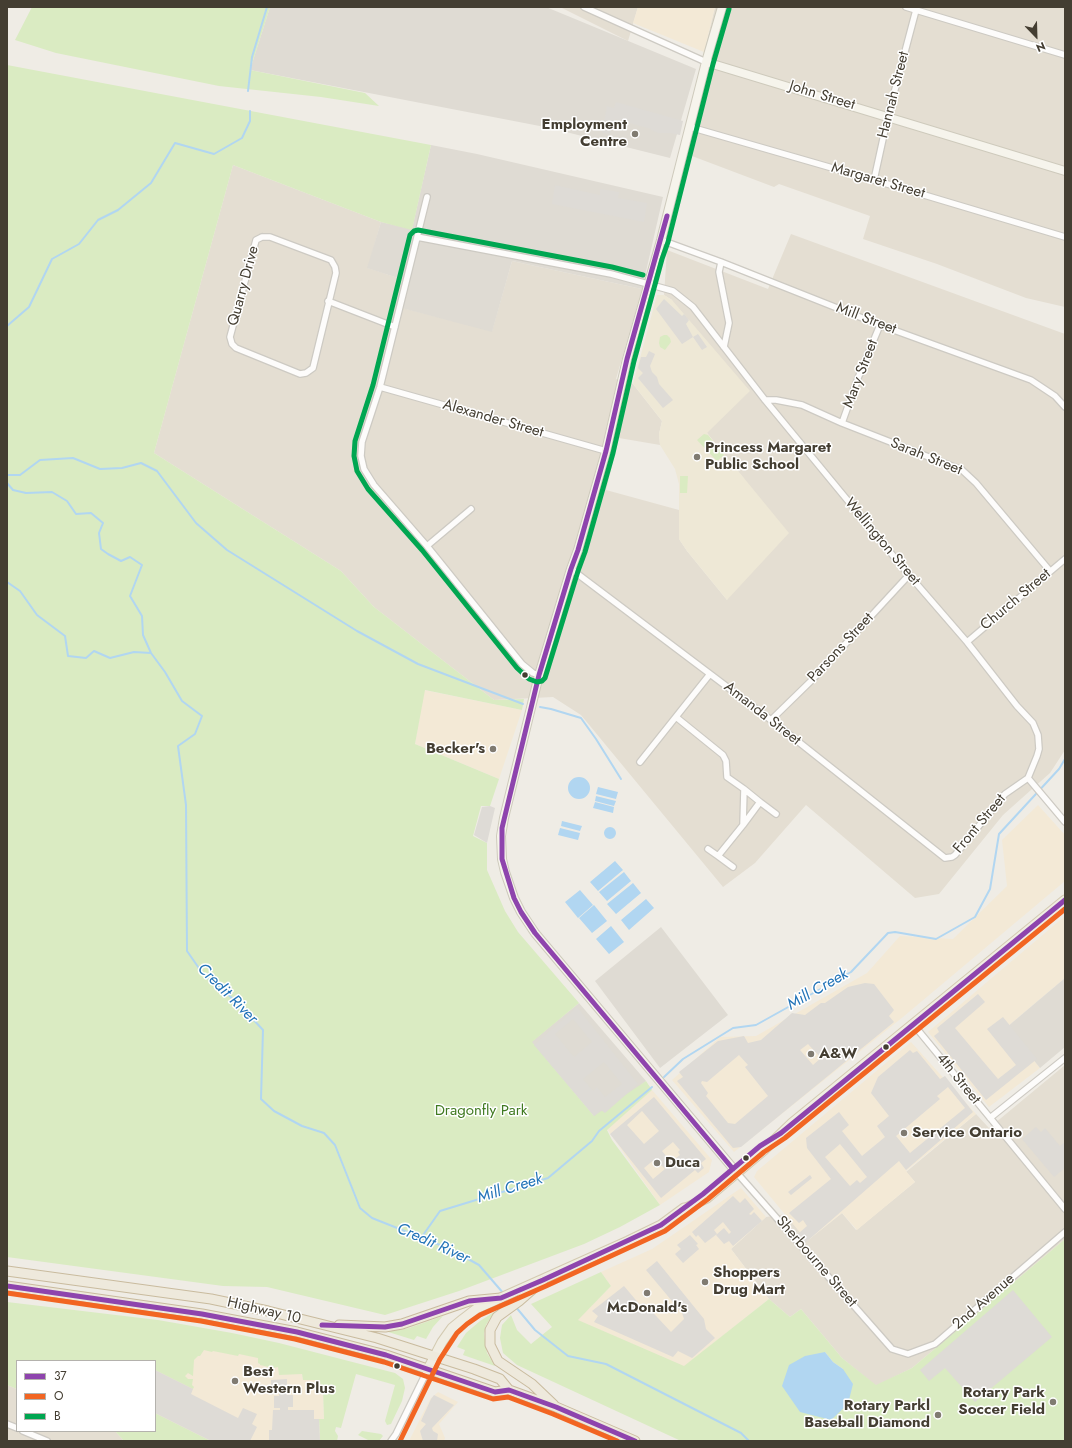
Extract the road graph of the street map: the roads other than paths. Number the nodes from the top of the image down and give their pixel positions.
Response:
1 (584, 7) edge
2 (722, 7) edge
3 (906, 7) edge
4 (600, 10) edge
5 (916, 10) junction
6 (1065, 55) edge
7 (706, 62) junction
8 (888, 116) junction
9 (690, 127) junction
10 (1065, 171) edge
11 (874, 180) junction
12 (428, 197) dead end
13 (417, 237) junction
14 (1065, 237) edge
15 (661, 240) junction
16 (721, 262) junction
17 (648, 284) junction
18 (328, 301) junction
19 (880, 325) junction
20 (395, 327) junction
21 (724, 347) junction
22 (380, 387) junction
23 (765, 400) junction
24 (1065, 407) edge
25 (842, 423) junction
26 (606, 451) junction
27 (471, 509) dead end
28 (427, 546) junction
29 (1065, 559) edge
30 (571, 569) junction
31 (1050, 571) junction
32 (909, 575) junction
33 (967, 642) junction
34 (710, 674) junction
35 (539, 675) junction
36 (676, 717) junction
37 (771, 720) junction
38 (640, 762) dead end
39 (1028, 778) junction
40 (744, 790) junction
41 (760, 802) junction
42 (776, 814) dead end
43 (1064, 819) edge
44 (743, 825) junction
45 (708, 849) dead end
46 (718, 856) junction
47 (952, 857) joint
48 (732, 867) dead end
49 (1065, 901) edge
50 (913, 1024) junction
51 (1065, 1058) edge
52 (990, 1118) junction
53 (735, 1171) junction
54 (1065, 1209) edge
55 (1065, 1232) edge
56 (7, 1271) edge
57 (544, 1280) junction
58 (7, 1286) edge
59 (501, 1298) junction
60 (322, 1325) junction
61 (895, 1350) joint
62 (434, 1356) junction
63 (428, 1369) junction
64 (509, 1390) junction
65 (556, 1407) junction
66 (25, 1432) edge
67 (47, 1441) edge
68 (390, 1441) edge
69 (635, 1441) edge

1 - 4 street, John Street
2 - 7 main road
3 - 5 street
4 - 7 street, John Street
5 - 6 street
5 - 8 street, Hannah Street
7 - 8 main road, John Street
7 - 9 main road
8 - 10 main road, John Street
8 - 11 street, Hannah Street
9 - 11 street, Margaret Street
9 - 15 main road
11 - 14 street, Margaret Street
12 - 13 street
13 - 17 street, Wellington Street
13 - 20 street
15 - 16 street, Mill Street
15 - 17 main road
16 - 19 street, Mill Street
16 - 21 street
17 - 21 street, Wellington Street
17 - 26 main road
18 - 18 street, Quarry Drive
18 - 20 street
19 - 24 street, Mill Street
19 - 25 street, Mary Street
20 - 22 street
21 - 23 street, Wellington Street
22 - 26 street, Alexander Street
22 - 28 street
23 - 25 street, Sarah Street
23 - 32 street, Wellington Street
25 - 31 street, Sarah Street
26 - 30 main road
27 - 28 street
28 - 35 street
29 - 31 street, Church Street
30 - 34 street, Amanda Street
30 - 35 main road
31 - 33 street, Church Street
32 - 33 street, Wellington Street
32 - 37 street, Parsons Street
33 - 39 street, Wellington Street
34 - 36 street
34 - 37 street, Amanda Street
35 - 53 main road
36 - 38 street
36 - 40 street
37 - 47 street, Amanda Street
39 - 43 street
39 - 47 street, Front Street
40 - 41 street
40 - 44 street
41 - 42 street
41 - 44 street
44 - 46 street
45 - 46 street
46 - 48 street
49 - 50 main road
50 - 52 street, 4th Street
50 - 53 main road
51 - 52 street
52 - 54 street, 4th Street
53 - 57 main road
53 - 61 street, Sherbourne Street
55 - 61 street, 2nd Avenue
56 - 60 highway, Highway 10
57 - 59 main road
57 - 65 highway
58 - 63 highway, Highway 10
59 - 60 highway
59 - 62 main road
60 - 62 highway, Highway 10
62 - 63 main road
62 - 64 highway, Highway 10
63 - 64 highway, Highway 10
63 - 68 street
64 - 65 highway, Highway 10
65 - 69 highway, Highway 10
66 - 67 street

